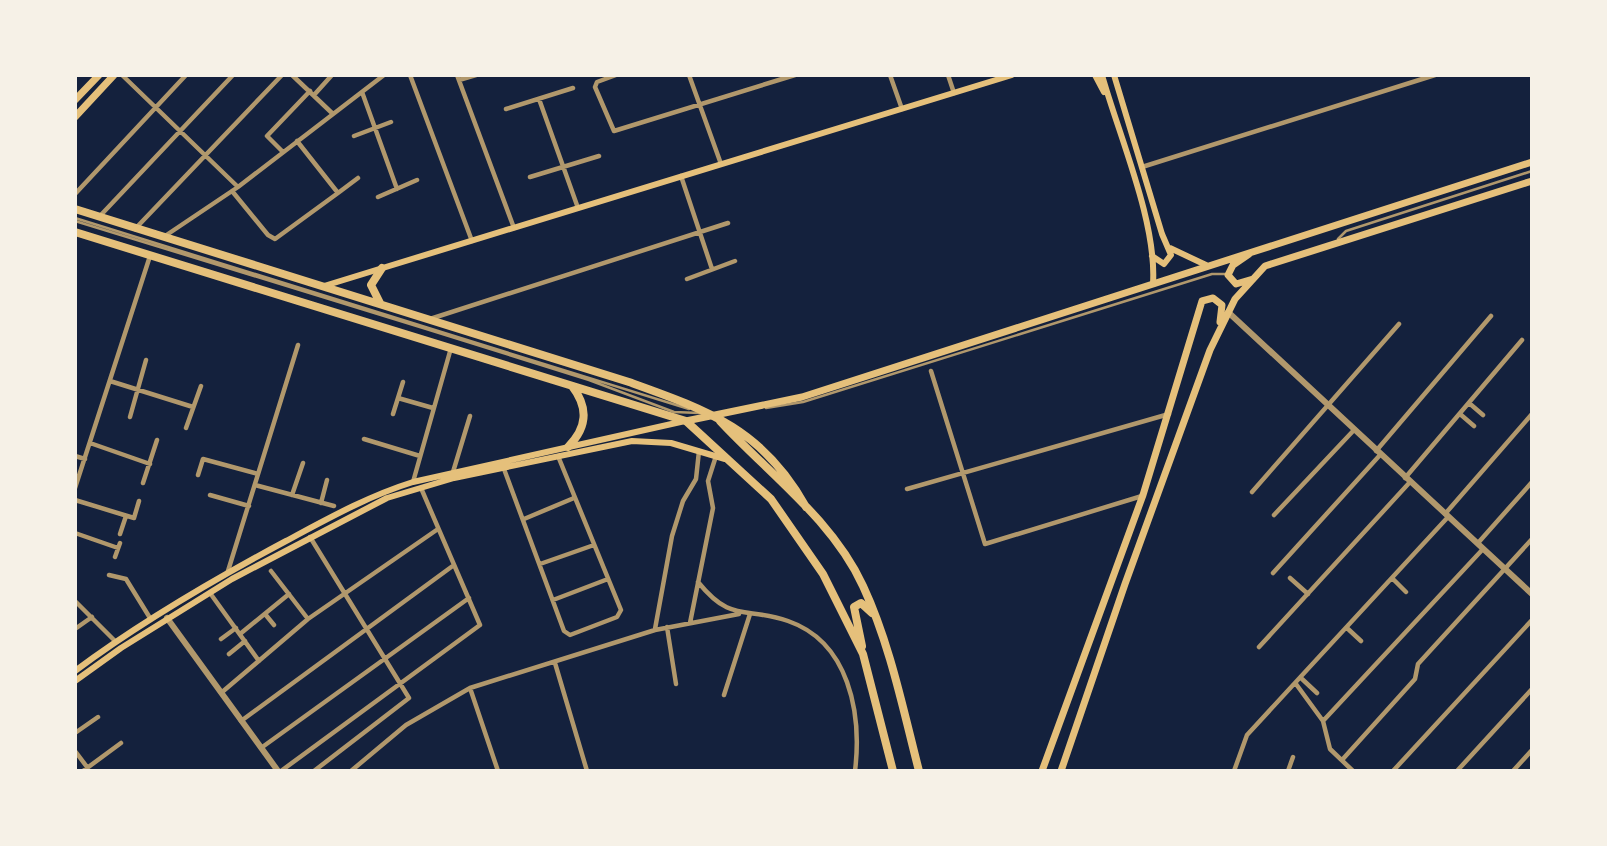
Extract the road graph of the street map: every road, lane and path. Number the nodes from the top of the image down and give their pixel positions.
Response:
1 (99, 75) edge
2 (114, 75) edge
3 (122, 75) edge
4 (186, 75) edge
5 (233, 75) edge
6 (282, 75) edge
7 (292, 75) edge
8 (332, 75) edge
9 (384, 75) edge
10 (410, 75) edge
11 (476, 75) edge
12 (616, 75) edge
13 (689, 75) edge
14 (795, 75) edge
15 (891, 75) edge
16 (948, 75) edge
17 (1013, 75) edge
18 (1095, 75) edge
19 (1102, 75) edge
20 (1114, 75) edge
21 (1406, 75) edge
22 (1435, 75) edge
23 (458, 78) edge
24 (1408, 83) junction
25 (573, 89) dead end
26 (362, 92) junction
27 (312, 93) junction
28 (954, 93) junction
29 (540, 99) junction
30 (75, 100) edge
31 (1110, 102) junction
32 (700, 105) junction
33 (156, 108) junction
34 (506, 109) dead end
35 (902, 109) junction
36 (333, 114) junction
37 (75, 117) edge
38 (391, 122) dead end
39 (375, 128) junction
40 (180, 131) junction
41 (354, 136) dead end
42 (297, 141) junction
43 (283, 152) junction
44 (205, 155) junction
45 (599, 156) dead end
46 (1532, 162) edge
47 (721, 164) junction
48 (564, 166) junction
49 (1142, 167) junction
50 (1532, 171) edge
51 (681, 176) junction
52 (530, 177) dead end
53 (358, 178) dead end
54 (416, 180) dead end
55 (1532, 181) edge
56 (238, 187) junction
57 (397, 188) junction
58 (232, 191) junction
59 (338, 193) junction
60 (75, 194) edge
61 (378, 197) dead end
62 (578, 208) junction
63 (75, 209) edge
64 (99, 217) junction
65 (75, 220) edge
66 (728, 223) dead end
67 (1330, 226) junction
68 (514, 228) junction
69 (135, 229) junction
70 (1346, 230) junction
71 (75, 232) edge
72 (700, 232) junction
73 (157, 237) junction
74 (472, 241) junction
75 (1335, 243) junction
76 (1167, 244) junction
77 (1258, 248) junction
78 (150, 256) junction
79 (1152, 256) junction
80 (735, 261) dead end
81 (1206, 265) junction
82 (382, 268) junction
83 (712, 269) junction
84 (1228, 275) junction
85 (1253, 278) junction
86 (687, 279) dead end
87 (1153, 284) junction
88 (324, 286) junction
89 (380, 303) junction
90 (1228, 312) junction
91 (1491, 316) dead end
92 (430, 319) junction
93 (1399, 324) dead end
94 (1216, 336) junction
95 (1522, 340) dead end
96 (298, 345) dead end
97 (452, 348) junction
98 (146, 360) dead end
99 (931, 371) dead end
100 (110, 381) junction
101 (403, 382) dead end
102 (201, 386) dead end
103 (572, 386) junction
104 (137, 390) junction
105 (398, 398) junction
106 (1469, 403) junction
107 (193, 407) junction
108 (1329, 407) junction
109 (433, 408) junction
110 (674, 412) junction
111 (713, 413) junction
112 (1169, 413) junction
113 (393, 414) dead end
114 (1460, 414) junction
115 (1532, 414) edge
116 (1483, 415) dead end
117 (470, 416) dead end
118 (130, 418) dead end
119 (686, 421) junction
120 (1474, 426) dead end
121 (186, 428) dead end
122 (1353, 430) junction
123 (364, 439) dead end
124 (158, 440) dead end
125 (90, 443) junction
126 (568, 447) junction
127 (699, 451) junction
128 (1378, 453) junction
129 (75, 456) edge
130 (420, 456) junction
131 (558, 456) junction
132 (716, 456) junction
133 (85, 459) junction
134 (733, 462) junction
135 (303, 463) dead end
136 (150, 464) junction
137 (503, 465) junction
138 (964, 472) junction
139 (258, 474) junction
140 (198, 475) dead end
141 (454, 475) junction
142 (327, 480) dead end
143 (1408, 480) junction
144 (1532, 482) edge
145 (144, 483) dead end
146 (416, 484) junction
147 (255, 485) junction
148 (75, 488) edge
149 (907, 489) dead end
150 (1252, 492) dead end
151 (210, 495) dead end
152 (292, 495) junction
153 (1143, 495) junction
154 (574, 498) junction
155 (75, 500) edge
156 (139, 501) dead end
157 (321, 503) junction
158 (249, 506) junction
159 (334, 506) dead end
160 (1446, 515) junction
161 (126, 516) junction
162 (1274, 516) dead end
163 (524, 519) junction
164 (438, 529) junction
165 (75, 533) edge
166 (307, 533) junction
167 (120, 534) dead end
168 (1532, 539) edge
169 (1477, 544) junction
170 (594, 545) junction
171 (1483, 549) junction
172 (115, 557) dead end
173 (540, 564) junction
174 (454, 565) junction
175 (1504, 569) junction
176 (271, 570) dead end
177 (228, 572) junction
178 (1273, 573) dead end
179 (110, 575) dead end
180 (1290, 578) dead end
181 (1392, 578) junction
182 (232, 579) junction
183 (608, 579) junction
184 (698, 582) junction
185 (205, 585) junction
186 (1406, 592) dead end
187 (210, 593) junction
188 (289, 594) junction
189 (345, 594) junction
190 (1308, 594) junction
191 (1532, 594) edge
192 (468, 598) junction
193 (553, 600) junction
194 (75, 601) edge
195 (163, 611) junction
196 (265, 614) junction
197 (739, 614) junction
198 (750, 614) junction
199 (92, 617) junction
200 (150, 618) junction
201 (167, 618) junction
202 (876, 618) junction
203 (308, 619) junction
204 (1532, 620) edge
205 (690, 623) junction
206 (274, 625) dead end
207 (155, 626) junction
208 (667, 627) junction
209 (236, 628) junction
210 (1347, 628) junction
211 (75, 629) edge
212 (367, 629) junction
213 (655, 629) junction
214 (240, 634) junction
215 (221, 639) dead end
216 (115, 641) junction
217 (245, 641) junction
218 (1361, 641) dead end
219 (1259, 647) dead end
220 (121, 648) junction
221 (229, 654) dead end
222 (863, 654) junction
223 (385, 658) junction
224 (259, 661) junction
225 (555, 663) junction
226 (75, 671) edge
227 (1301, 678) junction
228 (76, 679) edge
229 (400, 683) junction
230 (676, 684) dead end
231 (1296, 684) junction
232 (470, 688) junction
233 (1532, 689) edge
234 (1317, 693) dead end
235 (221, 694) junction
236 (724, 695) dead end
237 (98, 717) dead end
238 (241, 721) junction
239 (1324, 721) junction
240 (75, 733) edge
241 (121, 743) dead end
242 (261, 748) junction
243 (1532, 750) edge
244 (75, 751) edge
245 (1293, 757) dead end
246 (1342, 760) junction
247 (1347, 768) edge
248 (87, 770) edge
249 (496, 770) edge
250 (279, 771) edge
251 (314, 771) edge
252 (351, 771) edge
253 (586, 771) edge
254 (855, 771) edge
255 (893, 771) edge
256 (919, 771) edge
257 (1042, 771) edge
258 (1061, 771) edge
259 (1234, 771) edge
260 (1289, 771) edge
261 (1353, 771) edge
262 (1393, 771) edge
263 (1457, 771) edge
264 (1513, 771) edge

1 - 30 main road
2 - 37 main road
3 - 33 street
4 - 33 street
5 - 40 street
6 - 44 street
7 - 27 street
8 - 27 street
9 - 26 street
10 - 74 street
11 - 23 street
12 - 32 street
13 - 32 street
14 - 32 street
15 - 35 street
16 - 28 street
17 - 28 main road
18 - 31 main road
19 - 31 main road
20 - 49 main road
21 - 24 street
22 - 24 street
23 - 68 street
24 - 49 street
25 - 29 street
26 - 36 street
26 - 39 street
27 - 36 street
27 - 43 street
28 - 35 main road
29 - 34 street
29 - 48 street
31 - 79 main road
32 - 47 street
33 - 40 street
33 - 60 street
35 - 47 main road
36 - 42 street
38 - 39 street
39 - 41 street
39 - 57 street
40 - 44 street
40 - 64 street
42 - 43 street
42 - 59 street
43 - 56 street
44 - 56 street
44 - 69 street
45 - 48 street
46 - 67 main road
47 - 51 main road
48 - 52 street
48 - 62 street
49 - 76 main road
50 - 70 lane
51 - 62 main road
51 - 72 street
53 - 59 street
54 - 57 street
55 - 75 main road
56 - 58 street
57 - 61 street
58 - 59 street
58 - 73 street
62 - 68 main road
63 - 64 highway
64 - 69 highway
65 - 110 lane
65 - 111 lane
66 - 72 street
67 - 70 lane
67 - 75 main road
67 - 77 main road
68 - 74 main road
69 - 73 highway
70 - 75 lane
71 - 78 highway
72 - 83 street
72 - 92 street
73 - 88 highway
74 - 82 main road
75 - 85 main road
76 - 79 main road
76 - 81 main road
77 - 81 main road
77 - 84 main road
78 - 97 highway
78 - 100 street
79 - 87 main road
80 - 83 street
81 - 87 main road
82 - 88 main road
82 - 89 highway
83 - 86 street
84 - 85 main road
84 - 111 lane
85 - 90 main road
87 - 111 main road
88 - 89 highway
89 - 92 highway
90 - 94 main road
90 - 108 street
91 - 128 street
92 - 111 highway
93 - 108 street
94 - 112 main road
94 - 258 main road
95 - 106 street
96 - 139 street
97 - 103 highway
97 - 109 street
98 - 104 street
99 - 138 street
100 - 104 street
100 - 125 street
101 - 105 street
102 - 107 street
103 - 119 highway
103 - 126 highway
104 - 107 street
104 - 118 street
105 - 109 street
105 - 113 street
106 - 114 street
106 - 116 street
107 - 121 street
108 - 122 street
108 - 150 street
109 - 130 street
110 - 111 lane
110 - 119 lane
111 - 119 main road
111 - 202 highway
112 - 138 street
112 - 153 main road
114 - 120 street
114 - 143 street
115 - 160 street
117 - 141 street
119 - 126 main road
119 - 134 highway
122 - 128 street
122 - 162 street
123 - 130 street
124 - 136 street
125 - 133 street
125 - 136 street
126 - 137 main road
127 - 131 main road
127 - 132 main road
127 - 213 street
128 - 143 street
128 - 178 street
129 - 133 street
130 - 146 street
131 - 137 main road
131 - 154 street
132 - 134 main road
132 - 184 street
133 - 148 street
134 - 222 highway
135 - 152 street
136 - 145 street
137 - 141 main road
137 - 163 street
138 - 149 street
138 - 153 street
139 - 140 street
139 - 147 street
141 - 146 main road
142 - 157 street
143 - 160 street
143 - 190 street
144 - 169 street
146 - 164 street
146 - 166 main road
147 - 152 street
147 - 158 street
151 - 158 street
152 - 157 street
153 - 257 main road
154 - 163 street
154 - 170 street
155 - 161 street
156 - 161 street
157 - 159 street
158 - 177 street
160 - 169 street
160 - 181 street
161 - 167 street
163 - 173 street
164 - 174 street
164 - 189 street
165 - 172 street
166 - 177 main road
166 - 182 main road
166 - 189 street
168 - 175 street
169 - 171 street
170 - 173 street
170 - 183 street
171 - 175 street
171 - 239 street
173 - 193 street
174 - 192 street
174 - 212 street
175 - 191 street
175 - 246 street
176 - 188 street
177 - 182 main road
177 - 185 main road
179 - 200 street
180 - 190 street
181 - 186 street
181 - 210 street
182 - 187 main road
183 - 193 street
183 - 193 street
184 - 197 street
184 - 205 street
185 - 187 main road
185 - 195 main road
187 - 201 main road
187 - 209 street
188 - 196 street
188 - 203 street
189 - 203 street
189 - 212 street
190 - 219 street
192 - 223 street
192 - 229 street
194 - 199 street
195 - 200 main road
195 - 201 main road
196 - 206 street
196 - 214 street
197 - 198 street
197 - 205 street
198 - 236 street
198 - 254 street
199 - 211 street
199 - 216 street
200 - 207 main road
200 - 216 main road
201 - 207 main road
201 - 235 street
202 - 222 highway
202 - 256 highway
203 - 224 street
204 - 262 street
205 - 208 street
207 - 220 main road
208 - 213 street
208 - 230 street
209 - 214 street
209 - 215 street
210 - 218 street
210 - 227 street
212 - 223 street
212 - 238 street
213 - 225 street
214 - 217 street
216 - 220 main road
216 - 226 main road
217 - 221 street
217 - 224 street
220 - 228 main road
222 - 255 highway
223 - 229 street
223 - 242 street
224 - 235 street
225 - 232 street
225 - 253 street
227 - 231 street
227 - 234 street
229 - 250 street
229 - 251 street
231 - 239 street
231 - 259 street
232 - 249 street
232 - 252 street
233 - 263 street
235 - 238 street
237 - 240 street
238 - 242 street
239 - 246 street
241 - 248 street
242 - 250 street
243 - 264 street
244 - 248 street
245 - 260 street
246 - 247 street
247 - 261 street

